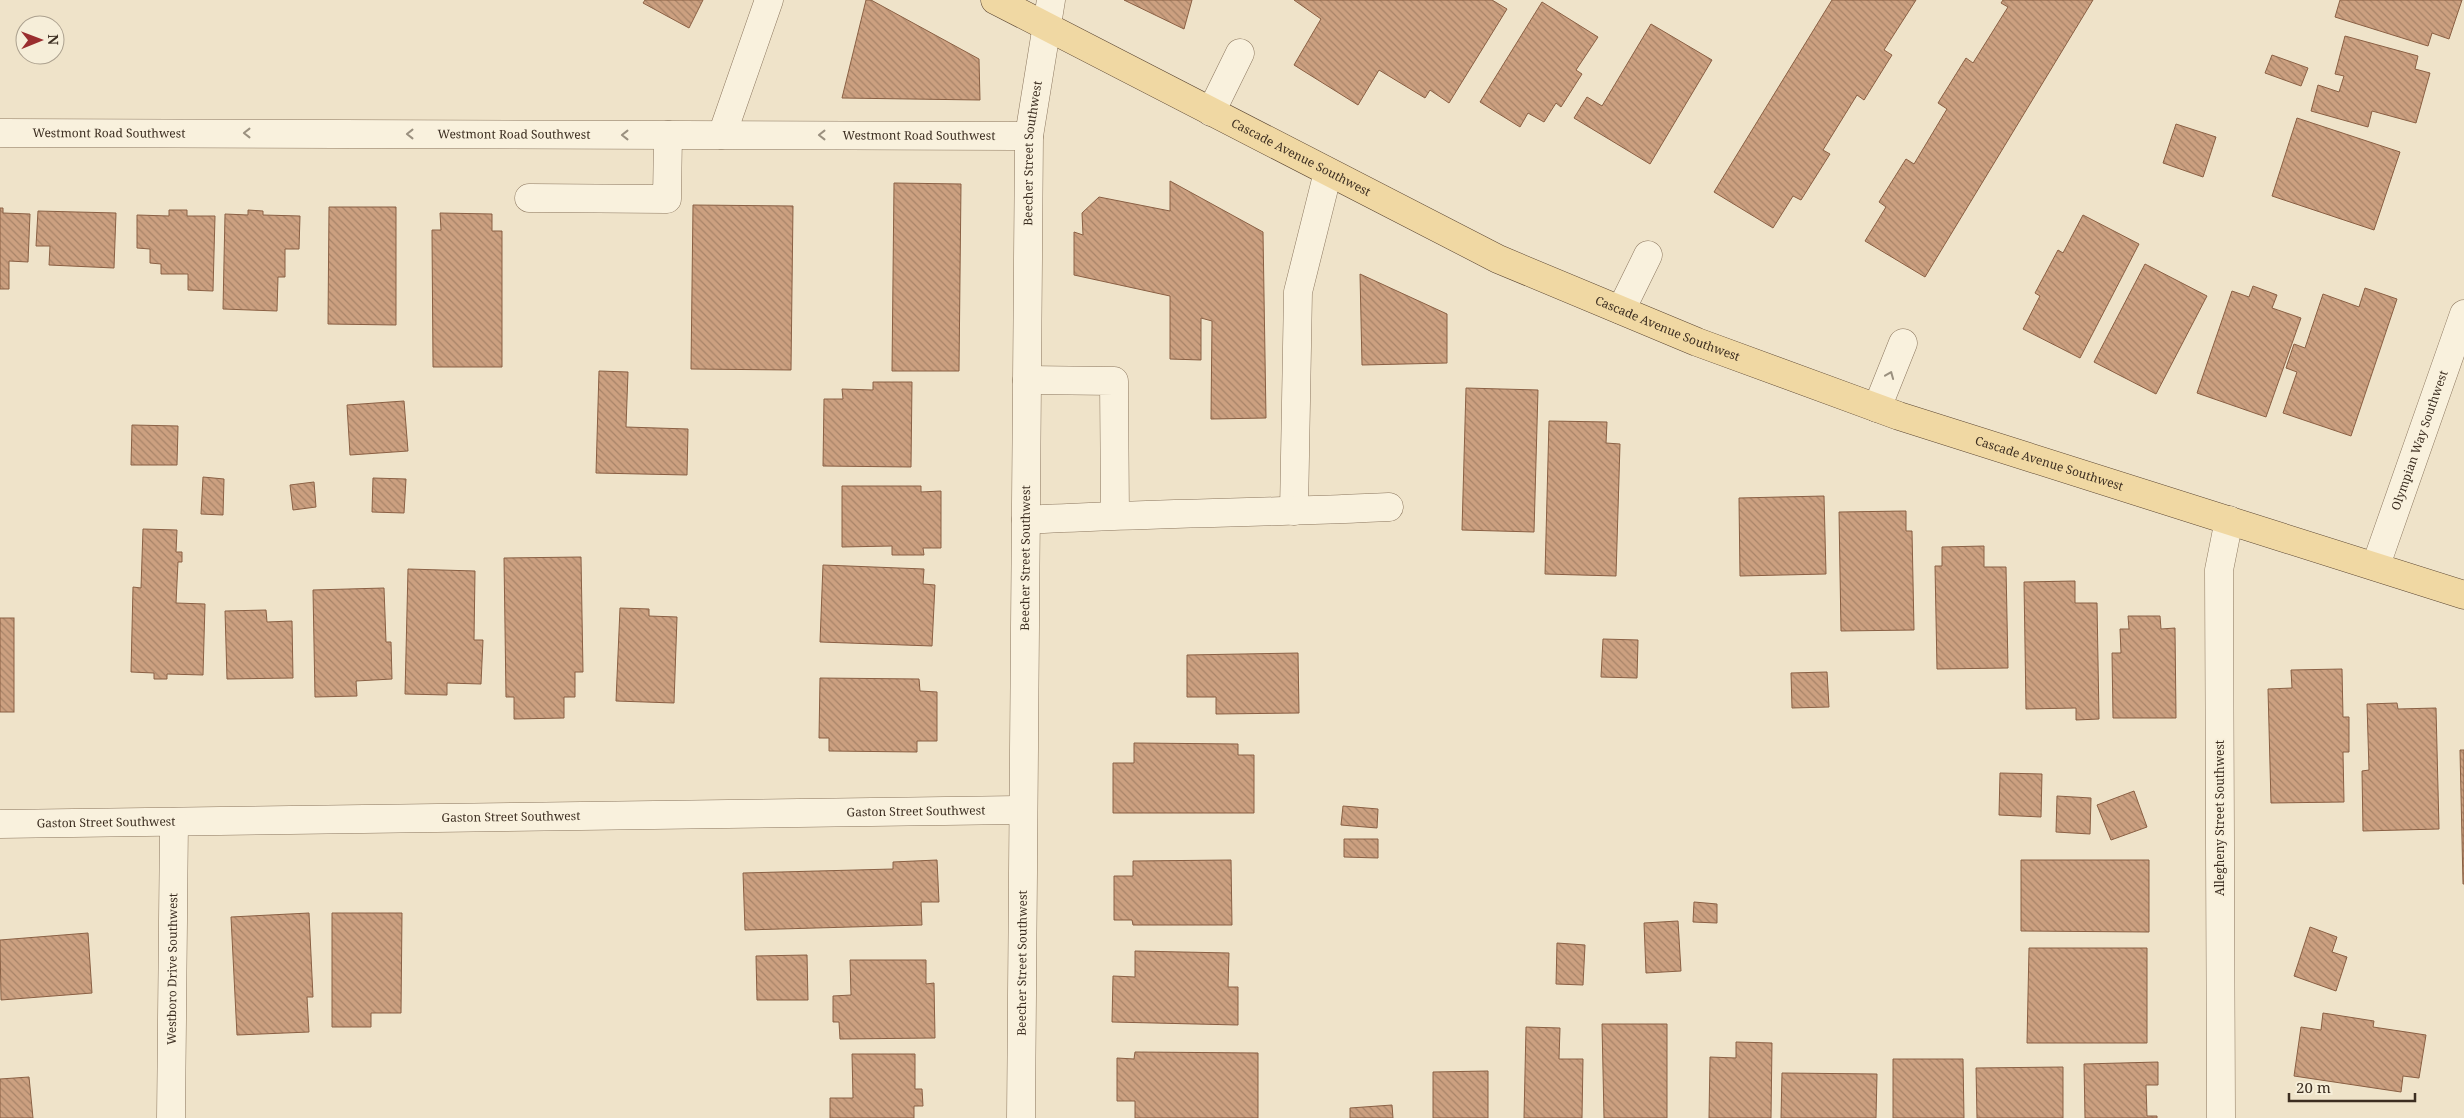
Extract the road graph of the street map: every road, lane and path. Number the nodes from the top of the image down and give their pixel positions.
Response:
1 (769, 0) edge
2 (995, 0) edge
3 (1051, 0) edge
4 (1047, 28) junction
5 (1240, 53) dead end
6 (1211, 112) junction
7 (0, 132) edge
8 (668, 135) junction
9 (722, 135) junction
10 (1029, 136) junction
11 (1328, 172) junction
12 (529, 198) dead end
13 (1648, 255) dead end
14 (1621, 310) junction
15 (2464, 314) edge
16 (1904, 342) dead end
17 (1027, 380) junction
18 (1877, 408) junction
19 (1389, 507) dead end
20 (1294, 511) junction
21 (1115, 514) junction
22 (1026, 520) junction
23 (2229, 520) junction
24 (2376, 566) junction
25 (2464, 595) edge
26 (1023, 810) junction
27 (174, 822) junction
28 (0, 824) edge
29 (171, 1118) edge
30 (1021, 1118) edge
31 (2221, 1118) edge

1 - 9 street
2 - 4 main road, Cascade Avenue Southwest
3 - 4 street, Beecher Street Southwest
4 - 6 main road, Cascade Avenue Southwest
4 - 10 street, Beecher Street Southwest
5 - 6 street
6 - 11 main road, Cascade Avenue Southwest
8 -> 7 street, Westmont Road Southwest
8 - 9 street, Westmont Road Southwest
8 - 12 street
10 -> 9 street, Westmont Road Southwest
10 - 17 street, Beecher Street Southwest
11 - 14 main road, Cascade Avenue Southwest
11 - 20 street
13 - 14 street
14 - 18 main road, Cascade Avenue Southwest
15 - 24 street, Olympian Way Southwest
18 -> 16 street
17 - 21 street
17 - 22 street, Beecher Street Southwest
18 - 23 main road, Cascade Avenue Southwest
19 - 20 street
20 - 21 street
21 - 22 street
22 - 26 street, Beecher Street Southwest
23 - 24 main road, Cascade Avenue Southwest
23 - 31 street, Allegheny Street Southwest
24 - 25 main road, Cascade Avenue Southwest
26 - 27 street, Gaston Street Southwest
26 - 30 street, Beecher Street Southwest
27 - 28 street, Gaston Street Southwest
27 - 29 street, Westboro Drive Southwest

